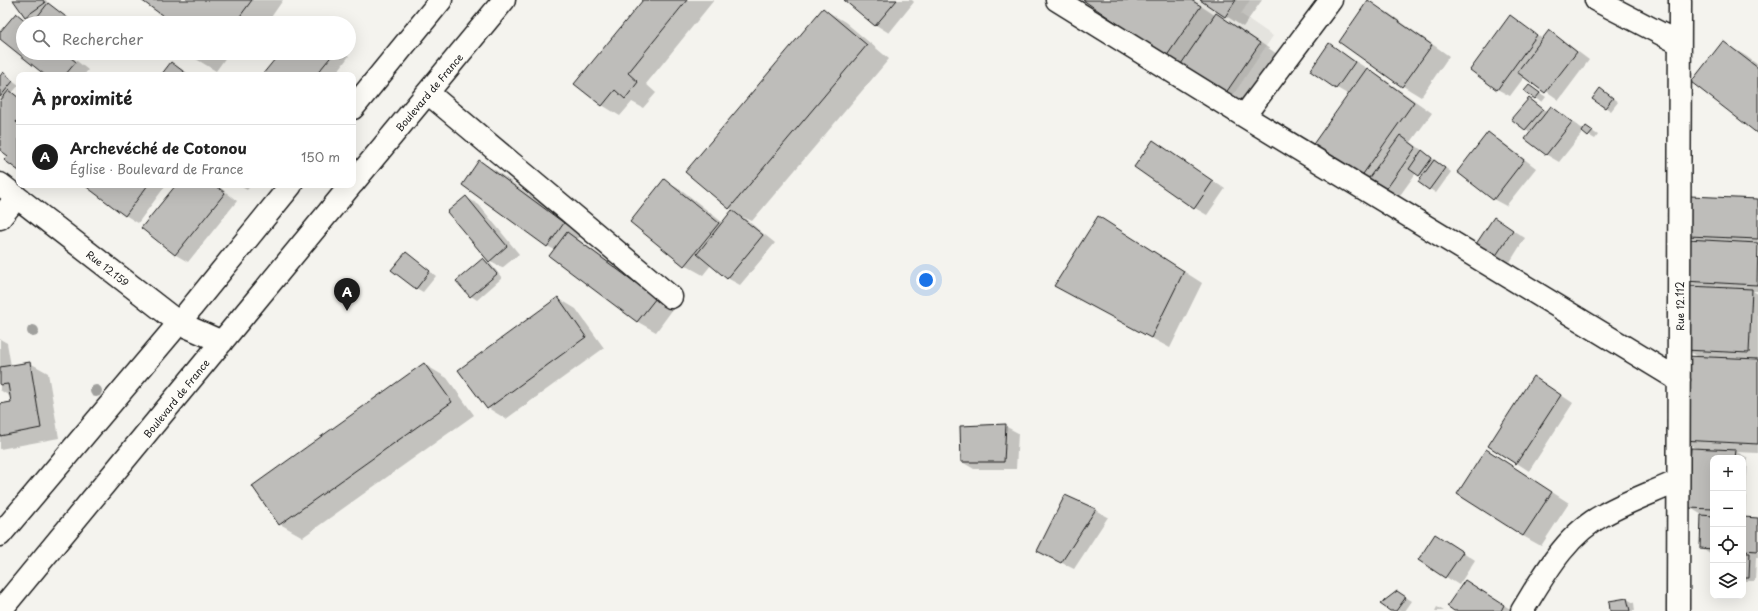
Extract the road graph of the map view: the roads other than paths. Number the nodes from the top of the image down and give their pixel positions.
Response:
1 (441, 0) edge
2 (504, 0) edge
3 (1058, 0) edge
4 (1331, 0) edge
5 (1596, 0) edge
6 (1680, 0) edge
7 (1679, 43) junction
8 (428, 92) junction
9 (356, 104) edge
10 (1244, 116) junction
11 (356, 179) edge
12 (289, 188) edge
13 (349, 188) edge
14 (8, 191) edge
15 (0, 218) edge
16 (671, 297) dead end
17 (179, 323) junction
18 (222, 342) junction
19 (1679, 380) junction
20 (1678, 481) junction
21 (0, 535) edge
22 (0, 611) edge
23 (1522, 611) edge
24 (1678, 611) edge

1 - 9 street
2 - 8 street, Boulevard de France
3 - 10 street
4 - 10 street
5 - 7 street
6 - 7 street, Rue 12.112
7 - 19 street, Rue 12.112
8 - 11 street, Boulevard de France
8 - 16 street
10 - 19 street
12 - 17 street
13 - 18 street, Boulevard de France
14 - 15 street
14 - 17 street, Rue 12.159
17 - 18 street, Rue 12.159
17 - 21 street
18 - 22 street, Boulevard de France
19 - 20 street, Rue 12.112
20 - 23 street
20 - 24 street, Rue 12.112

